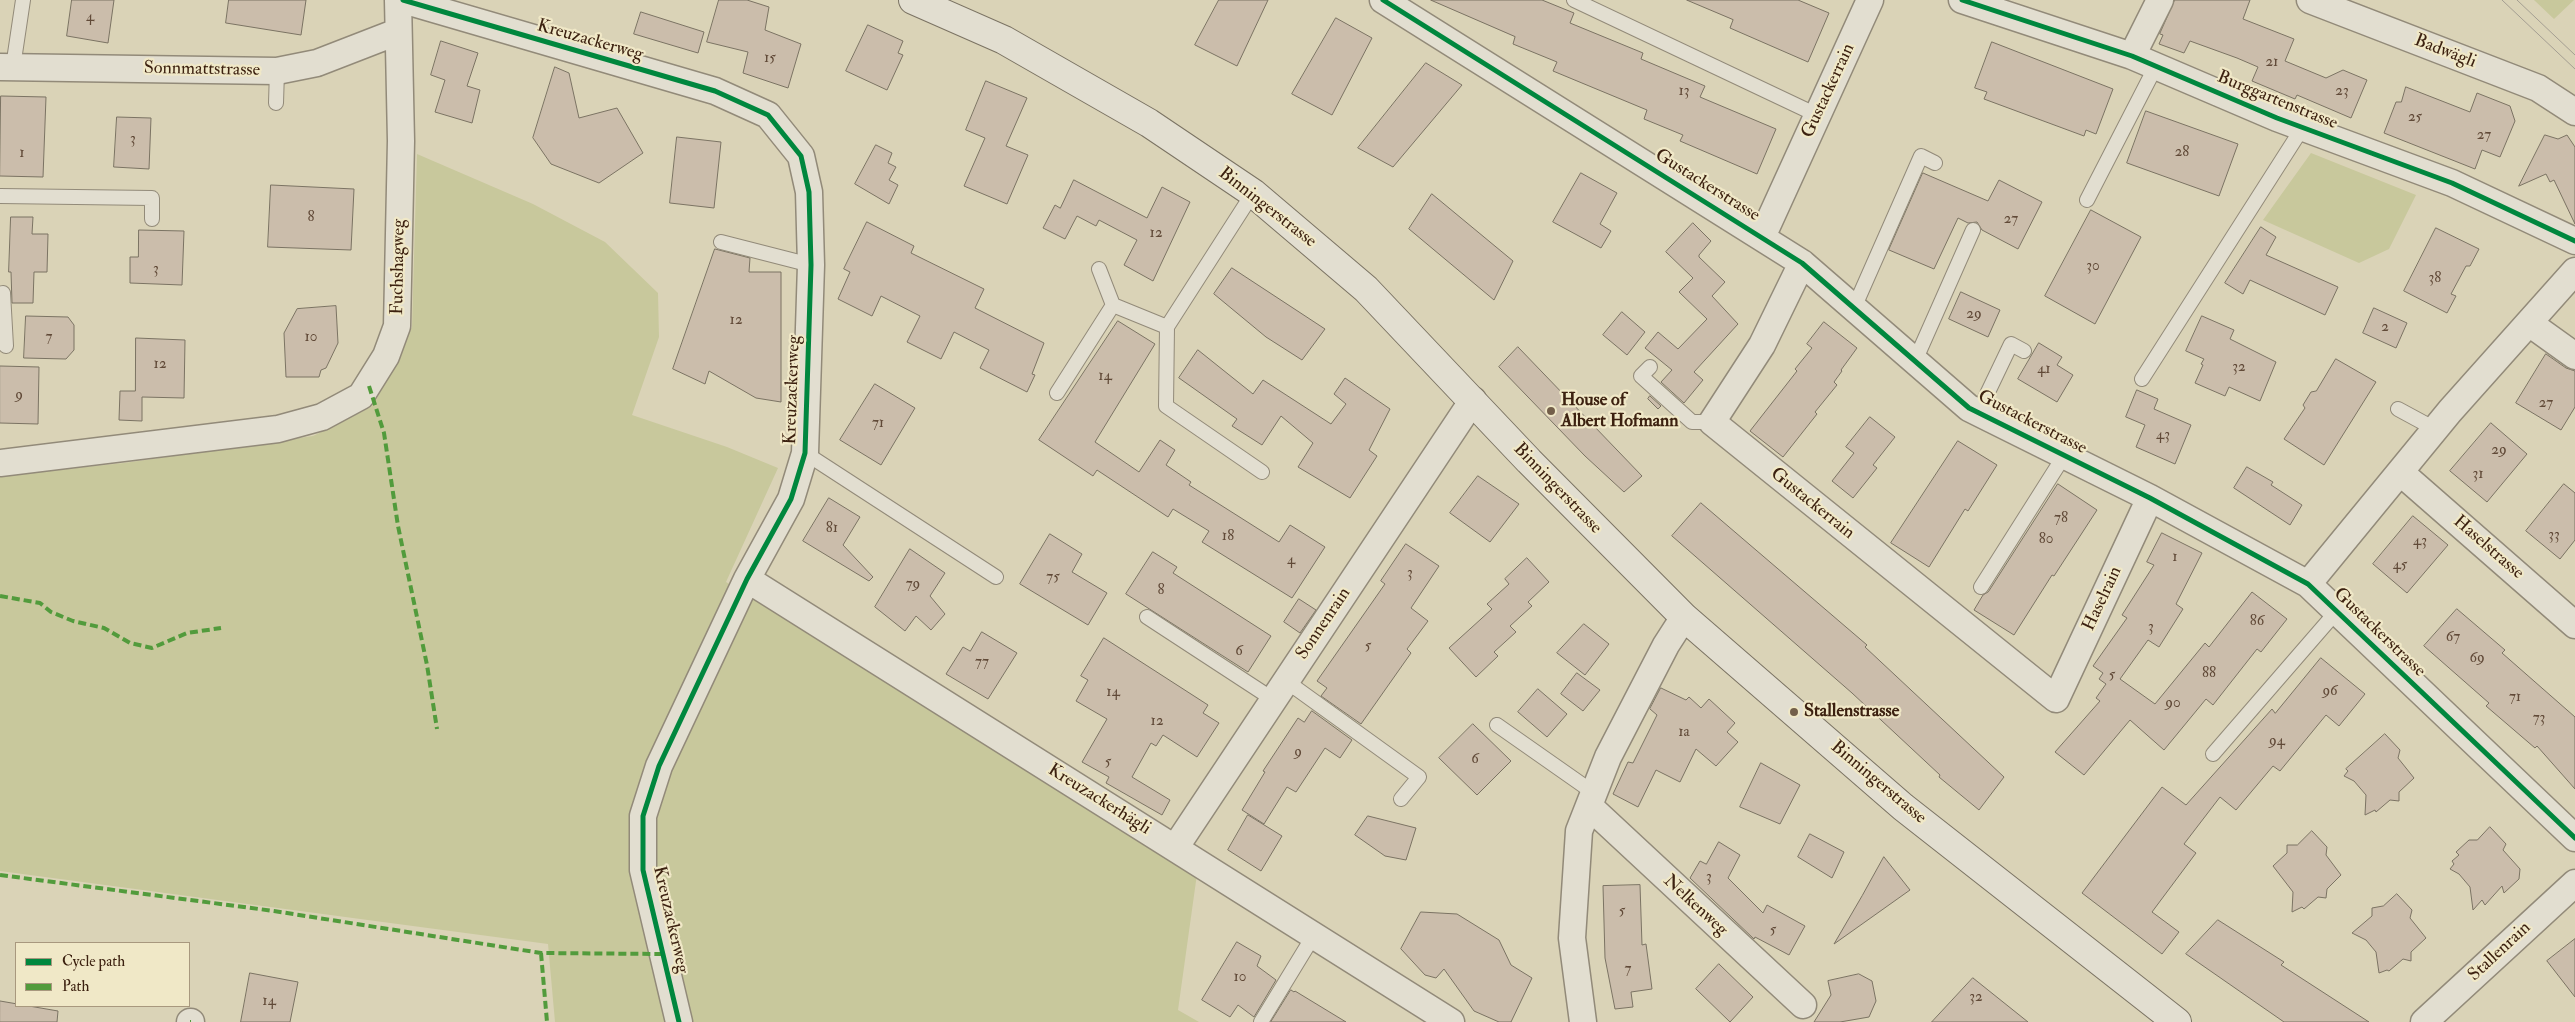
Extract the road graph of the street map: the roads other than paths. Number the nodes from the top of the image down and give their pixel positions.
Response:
1 (23, 0) edge
2 (398, 0) edge
3 (402, 0) edge
4 (912, 0) edge
5 (1383, 0) edge
6 (1574, 0) edge
7 (1870, 0) edge
8 (1962, 0) edge
9 (2160, 0) edge
10 (2310, 0) edge
11 (397, 32) junction
12 (2132, 56) junction
13 (2156, 66) junction
14 (6, 67) edge
15 (277, 71) junction
16 (276, 103) dead end
17 (2575, 112) edge
18 (1818, 115) junction
19 (2303, 127) junction
20 (1935, 163) dead end
21 (1252, 193) junction
22 (0, 196) edge
23 (2087, 200) dead end
24 (152, 219) dead end
25 (1973, 230) dead end
26 (1762, 237) junction
27 (2575, 241) edge
28 (721, 242) dead end
29 (1802, 263) junction
30 (811, 265) junction
31 (1099, 269) dead end
32 (2575, 271) edge
33 (0, 294) edge
34 (1113, 305) junction
35 (1854, 308) junction
36 (2529, 322) junction
37 (1167, 328) junction
38 (6, 346) dead end
39 (2024, 351) dead end
40 (2575, 356) edge
41 (1915, 361) junction
42 (1650, 367) dead end
43 (2142, 380) dead end
44 (1057, 393) dead end
45 (1473, 400) junction
46 (2398, 410) dead end
47 (1978, 413) junction
48 (1712, 422) junction
49 (2435, 429) junction
50 (805, 453) junction
51 (2064, 456) junction
52 (0, 463) edge
53 (1262, 472) dead end
54 (2400, 472) junction
55 (2150, 498) junction
56 (996, 577) dead end
57 (747, 579) junction
58 (2308, 584) junction
59 (1981, 587) dead end
60 (2337, 611) junction
61 (1147, 617) dead end
62 (1684, 617) junction
63 (2575, 625) edge
64 (1280, 690) junction
65 (2056, 699) joint
66 (1497, 725) dead end
67 (2212, 754) dead end
68 (1401, 799) dead end
69 (1591, 800) junction
70 (2575, 838) edge
71 (1175, 848) junction
72 (2575, 883) edge
73 (1314, 935) junction
74 (1803, 1005) dead end
75 (679, 1022) edge
76 (1261, 1022) edge
77 (1451, 1022) edge
78 (1583, 1022) edge
79 (2177, 1022) edge
80 (2424, 1022) edge

1 - 14 lane
2 - 11 street, Fuchshagweg
3 - 30 street, Kreuzackerweg
4 - 21 main road, Binningerstrasse
5 - 26 street, Gustackerstrasse
6 - 18 lane
7 - 18 street, Gustackerrain
8 - 12 street, Burggartenstrasse
9 - 12 street
10 - 17 street, Badwägli
11 - 15 street, Sonnmattstrasse
11 - 52 street, Fuchshagweg
12 - 13 street, Burggartenstrasse
13 - 19 street, Burggartenstrasse
13 - 23 lane
14 - 15 street, Sonnmattstrasse
15 - 16 lane
18 - 26 street, Gustackerrain
19 - 27 street, Burggartenstrasse
19 - 43 lane
20 - 35 lane
21 - 37 lane
21 - 45 main road, Binningerstrasse
22 - 24 lane
25 - 41 lane
26 - 29 street, Gustackerstrasse
28 - 30 lane
29 - 35 street, Gustackerstrasse
29 - 48 street
30 - 50 street, Kreuzackerweg
31 - 34 lane
32 - 36 street
33 - 38 lane
34 - 37 lane
34 - 44 lane
35 - 41 street, Gustackerstrasse
36 - 40 street
36 - 49 street
37 - 53 lane
39 - 47 lane
41 - 47 street, Gustackerstrasse
42 - 48 lane
45 - 62 main road, Binningerstrasse
45 - 64 street, Sonnenrain
46 - 49 lane
47 - 51 street, Gustackerstrasse
48 - 65 street, Gustackerrain
49 - 54 street
50 - 56 lane
50 - 57 street, Kreuzackerweg
51 - 55 street, Gustackerstrasse
51 - 59 lane
54 - 58 street
54 - 63 street, Haselstrasse
55 - 58 street, Gustackerstrasse
55 - 65 street, Haselrain
57 - 71 street, Kreuzackerhägli
57 - 75 street, Kreuzackerweg
58 - 60 street, Gustackerstrasse
60 - 67 lane
60 - 70 street, Gustackerstrasse
61 - 64 lane
62 - 69 street
62 - 79 main road, Binningerstrasse
64 - 68 lane
64 - 71 street, Sonnenrain
66 - 69 lane
69 - 74 street, Nelkenweg
69 - 78 street
71 - 73 street, Kreuzackerhägli
72 - 80 street, Stallenrain
73 - 76 lane
73 - 77 street, Kreuzackerhägli

